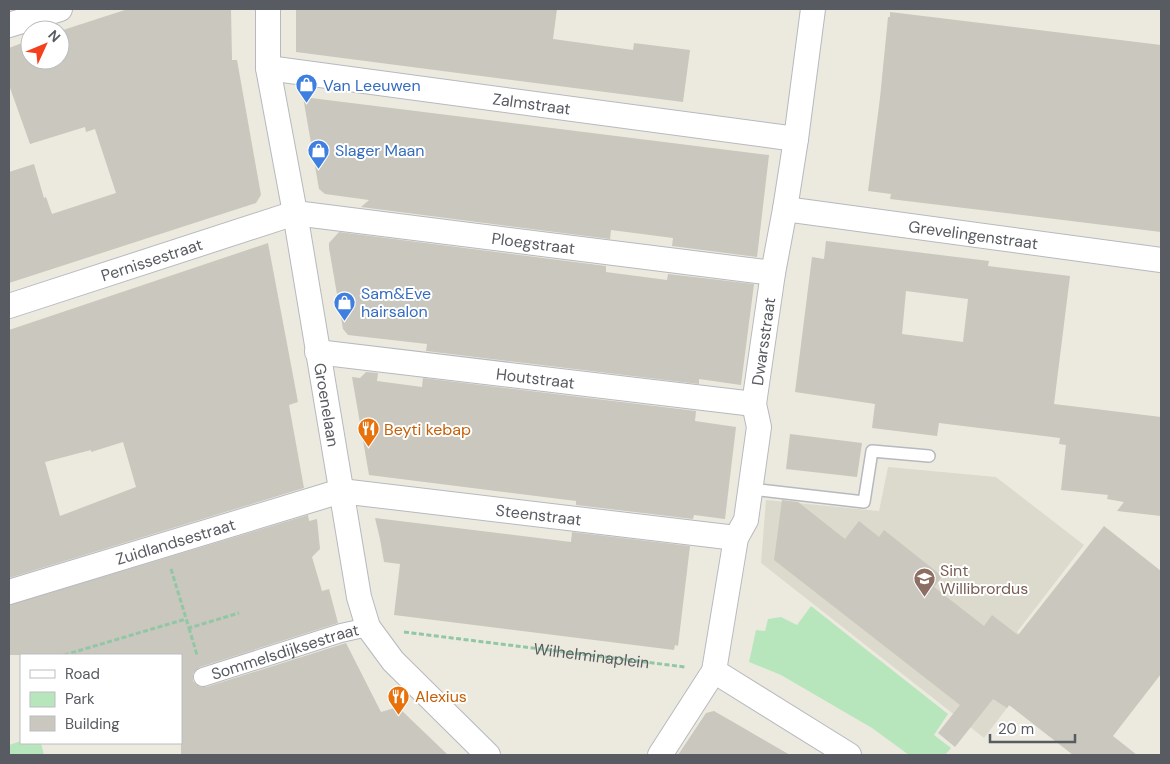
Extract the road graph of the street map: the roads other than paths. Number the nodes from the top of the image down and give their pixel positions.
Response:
1 (60, 9) edge
2 (268, 9) edge
3 (813, 9) edge
4 (9, 25) edge
5 (268, 68) junction
6 (796, 139) junction
7 (785, 209) junction
8 (295, 213) junction
9 (1161, 260) edge
10 (772, 273) junction
11 (9, 306) edge
12 (317, 352) junction
13 (754, 404) junction
14 (929, 456) dead end
15 (750, 489) junction
16 (341, 491) junction
17 (736, 538) junction
18 (9, 592) edge
19 (368, 627) junction
20 (714, 671) junction
21 (203, 677) dead end
22 (488, 755) edge
23 (660, 755) edge
24 (848, 755) edge

1 - 4 street
2 - 5 street, Groenelaan
3 - 6 street, Dwarsstraat
5 - 6 street, Zalmstraat
5 - 8 street, Groenelaan
6 - 7 street, Dwarsstraat
7 - 9 street, Grevelingenstraat
7 - 10 street, Dwarsstraat
8 - 10 street, Ploegstraat
8 - 11 street, Pernissestraat
8 - 12 street, Groenelaan
10 - 13 street, Dwarsstraat
12 - 13 street, Houtstraat
12 - 16 street, Groenelaan
13 - 15 street, Dwarsstraat
14 - 15 lane
15 - 17 street, Dwarsstraat
16 - 17 street, Steenstraat
16 - 18 street, Zuidlandsestraat
16 - 19 street, Groenelaan
17 - 20 street, Dwarsstraat
19 - 21 street, Sommelsdijksestraat
19 - 22 street, Groenelaan
20 - 23 street
20 - 24 street

